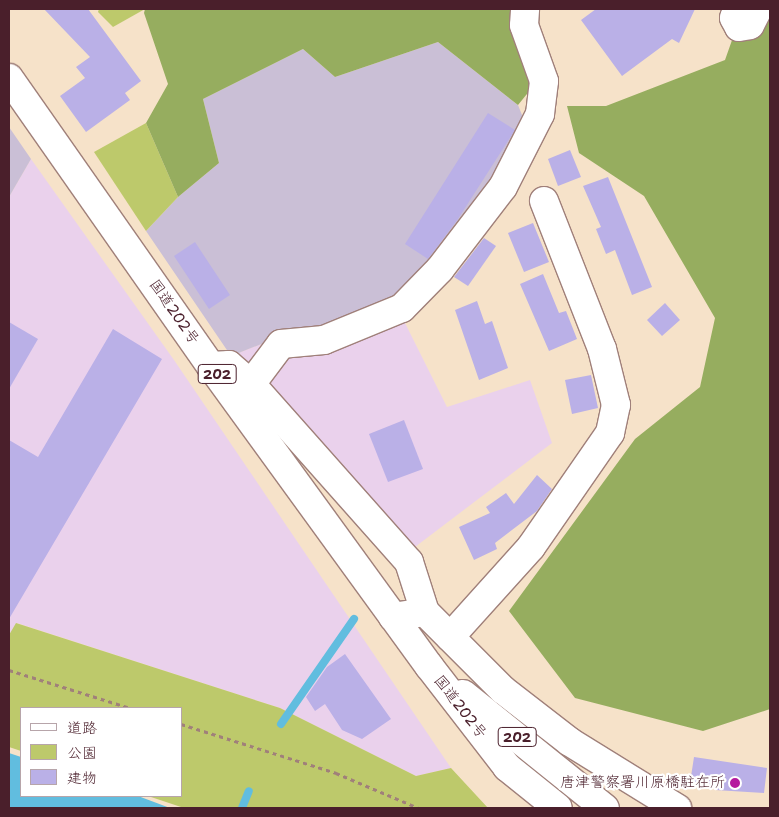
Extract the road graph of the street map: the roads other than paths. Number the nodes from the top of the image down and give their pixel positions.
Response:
1 (525, 9) edge
2 (737, 9) edge
3 (758, 9) edge
4 (9, 78) edge
5 (544, 201) dead end
6 (211, 366) junction
7 (251, 384) junction
8 (425, 612) junction
9 (393, 617) junction
10 (450, 637) junction
11 (429, 666) junction
12 (558, 808) edge
13 (605, 808) edge
14 (676, 808) edge

1 - 7 main road
2 - 3 main road
4 - 6 main road, 国道202号 / 202
5 - 10 main road
6 - 7 main road
6 - 9 main road, 国道202号 / 202
7 - 8 main road
8 - 9 main road
8 - 10 main road
9 - 11 main road, 国道202号 / 202
10 - 14 main road
11 - 12 main road, 国道202号 / 202
11 - 13 main road, 国道202号 / 202

